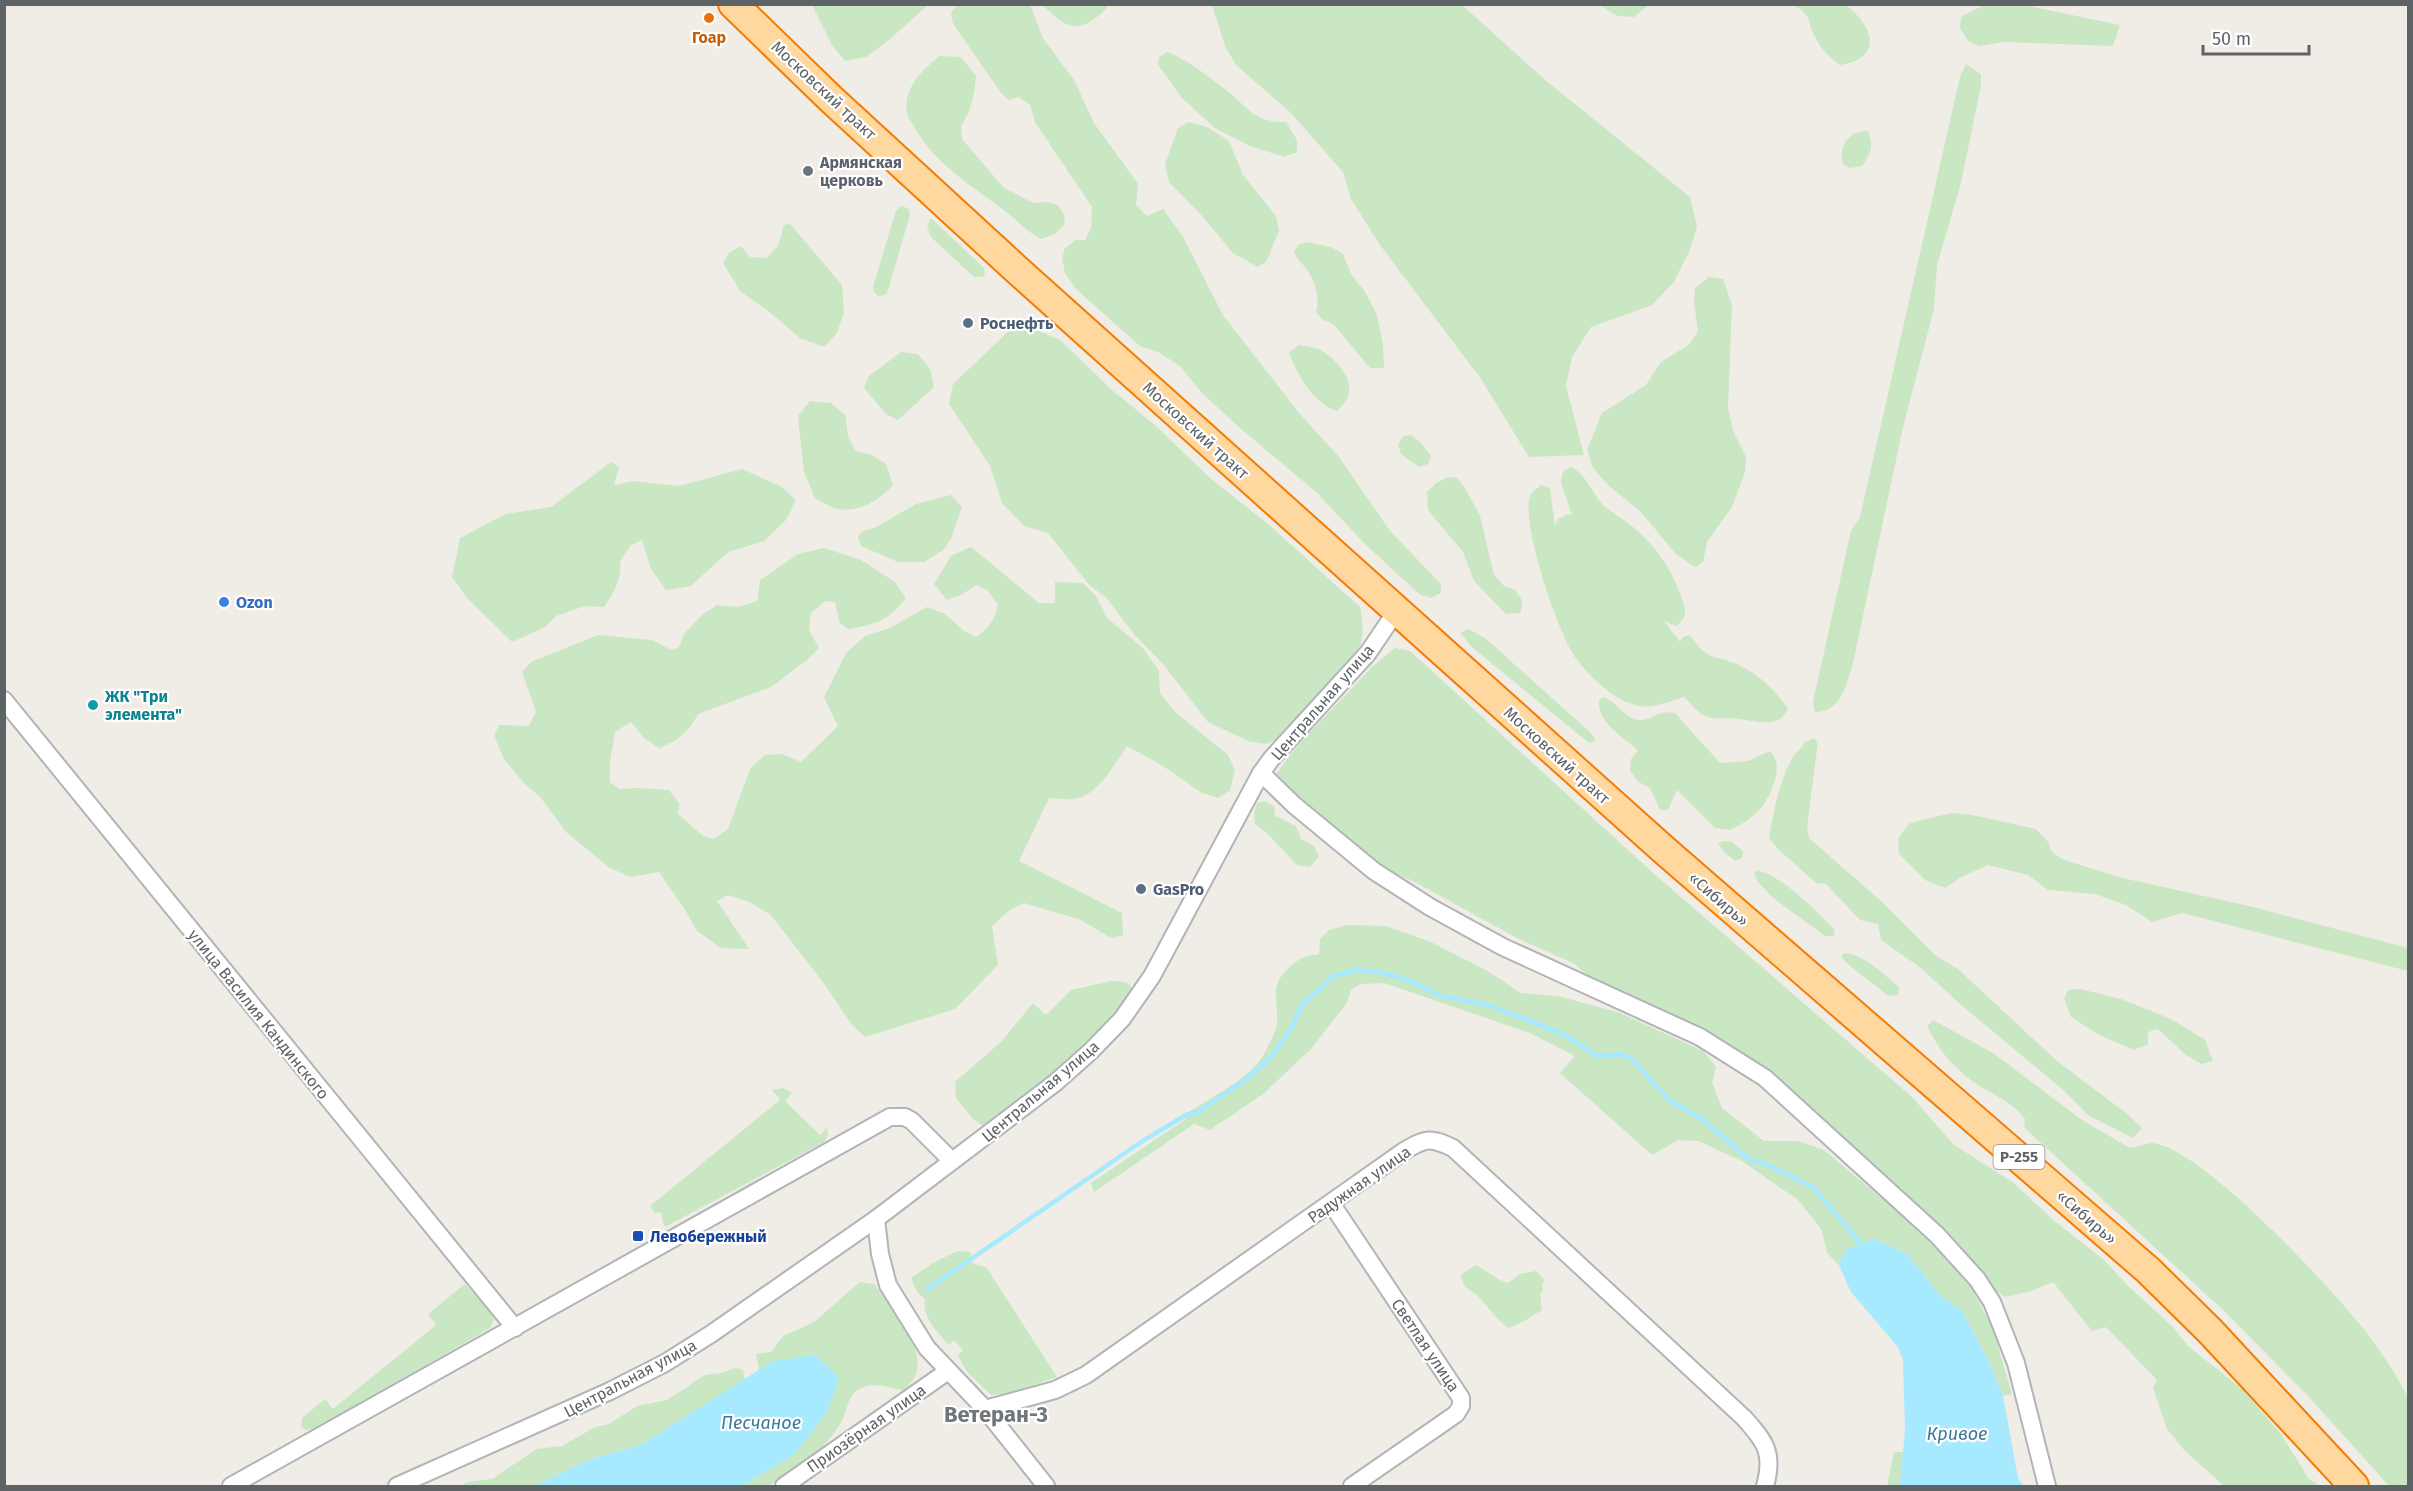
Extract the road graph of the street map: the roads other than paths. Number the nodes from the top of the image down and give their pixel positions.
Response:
1 (733, 4) edge
2 (1397, 610) junction
3 (4, 700) edge
4 (1261, 773) junction
5 (1664, 850) joint
6 (952, 1161) junction
7 (1331, 1203) junction
8 (876, 1219) junction
9 (515, 1328) junction
10 (948, 1371) junction
11 (985, 1409) junction
12 (231, 1486) edge
13 (397, 1486) edge
14 (783, 1486) edge
15 (1046, 1486) edge
16 (1352, 1486) edge
17 (1765, 1486) edge
18 (2047, 1486) edge
19 (2354, 1486) edge

1 - 2 highway, Московский тракт
2 - 4 street, Центральная улица
2 - 5 highway, Московский тракт
3 - 9 street, улица Василия Кандинского
4 - 6 street, Центральная улица
4 - 18 street
5 - 19 highway, «Сибирь» / Р-255
6 - 8 street, Центральная улица
6 - 9 street
7 - 11 street, Радужная улица
7 - 16 street, Светлая улица
7 - 17 street, Радужная улица
8 - 10 street
8 - 13 street, Центральная улица
9 - 12 street
10 - 11 street
10 - 14 street, Приозёрная улица
11 - 15 street

